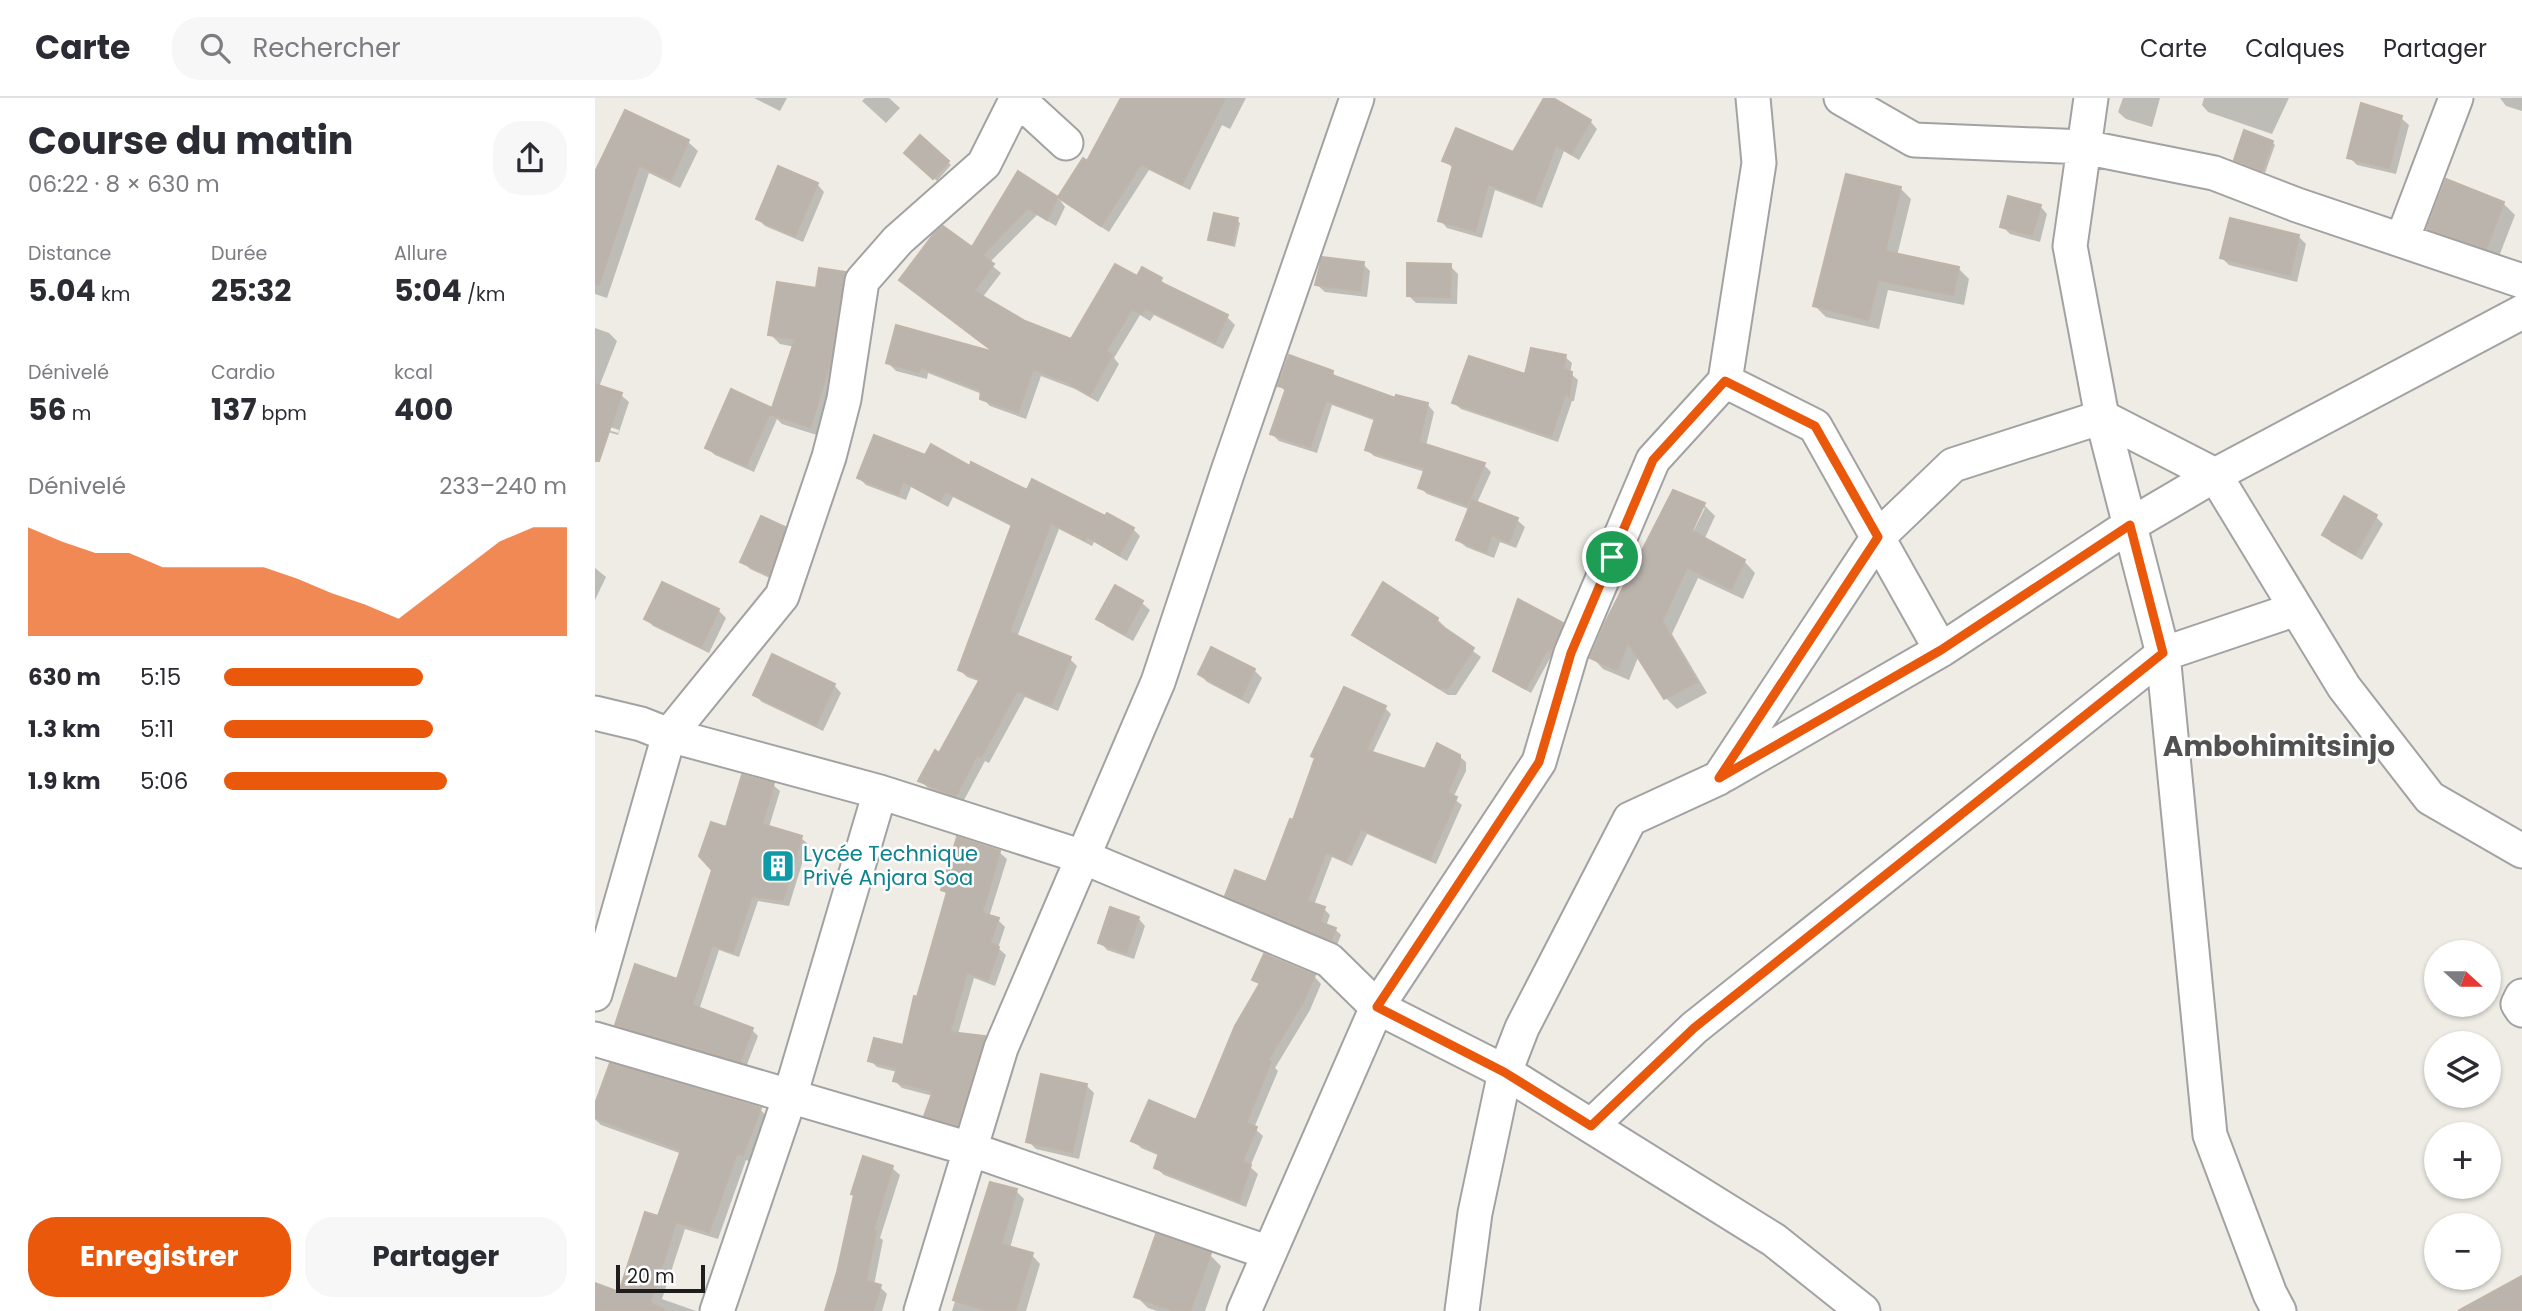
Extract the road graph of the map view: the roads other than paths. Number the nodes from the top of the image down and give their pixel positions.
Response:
1 (1017, 98) edge
2 (1357, 98) edge
3 (1753, 98) edge
4 (1841, 98) edge
5 (2091, 98) edge
6 (2456, 98) edge
7 (1066, 143) dead end
8 (2084, 147) junction
9 (2402, 240) junction
10 (2522, 281) edge
11 (2522, 312) edge
12 (1725, 381) junction
13 (2102, 416) junction
14 (2215, 475) junction
15 (2130, 525) junction
16 (1878, 537) junction
17 (2296, 609) junction
18 (1941, 650) junction
19 (2163, 653) junction
20 (595, 713) edge
21 (669, 735) junction
22 (1719, 778) junction
23 (880, 792) junction
24 (2522, 851) edge
25 (1083, 857) junction
26 (595, 994) edge
27 (2522, 996) edge
28 (1377, 1007) junction
29 (2522, 1010) edge
30 (595, 1039) edge
31 (1504, 1072) junction
32 (790, 1096) junction
33 (1591, 1126) junction
34 (970, 1149) junction
35 (1269, 1253) junction
36 (717, 1311) edge
37 (921, 1311) edge
38 (1244, 1311) edge
39 (1462, 1311) edge
40 (1863, 1311) edge
41 (2280, 1311) edge

1 - 7 street
1 - 21 street
2 - 25 street
3 - 12 street
4 - 8 street
5 - 8 street
6 - 9 street
8 - 9 street
8 - 13 street
9 - 10 street
11 - 14 street
12 - 16 street
12 - 28 street
13 - 14 street
13 - 15 street
13 - 16 street
14 - 15 street
14 - 17 street
15 - 18 street
15 - 19 street
16 - 18 street
16 - 22 street
17 - 19 street
17 - 24 street
18 - 22 street
19 - 33 street
19 - 41 street
20 - 21 street
21 - 23 street
21 - 26 street
22 - 31 street
23 - 25 street
23 - 32 street
25 - 28 street
25 - 34 street
27 - 29 street
28 - 31 street
28 - 35 street
30 - 32 street
31 - 33 street
31 - 39 street
32 - 34 street
32 - 36 street
33 - 40 street
34 - 35 street
34 - 37 street
35 - 38 street

